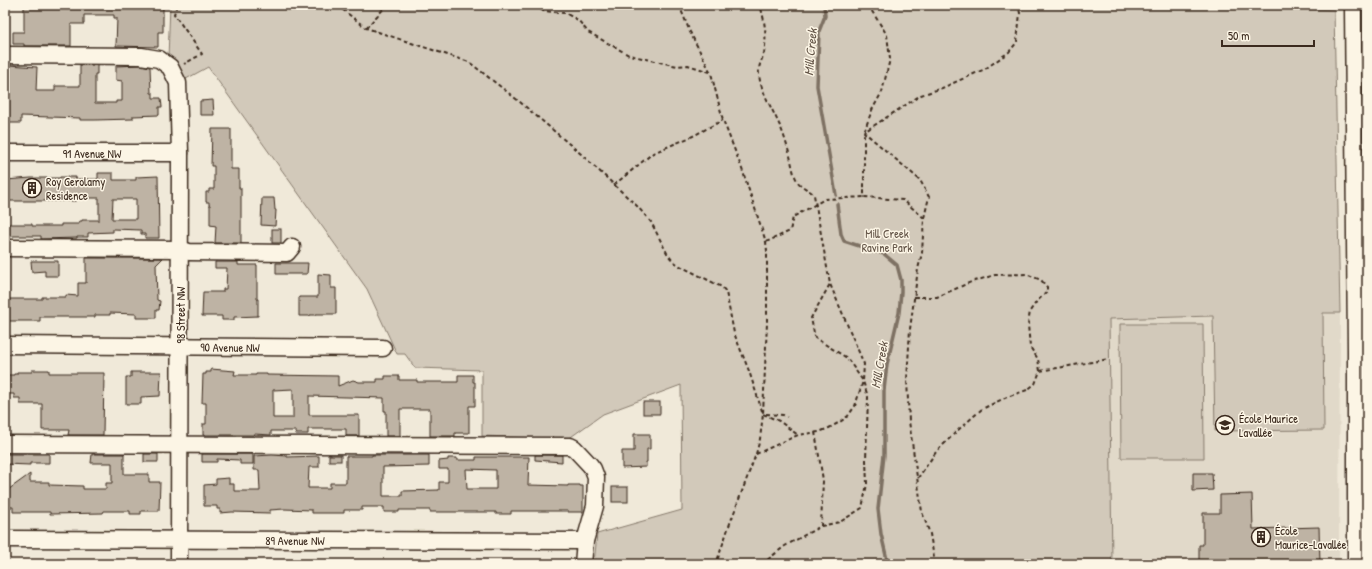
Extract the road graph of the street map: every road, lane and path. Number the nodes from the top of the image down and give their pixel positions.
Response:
1 (178, 5) edge
2 (337, 5) edge
3 (387, 5) edge
4 (536, 5) edge
5 (679, 5) edge
6 (760, 5) edge
7 (868, 5) edge
8 (1018, 5) edge
9 (1353, 5) edge
10 (366, 28) junction
11 (5, 54) edge
12 (196, 58) dead end
13 (711, 73) junction
14 (723, 120) junction
15 (864, 132) junction
16 (5, 153) edge
17 (180, 153) junction
18 (614, 185) junction
19 (864, 197) junction
20 (816, 205) junction
21 (924, 218) junction
22 (766, 242) junction
23 (292, 247) dead end
24 (5, 248) edge
25 (180, 249) junction
26 (830, 284) junction
27 (914, 297) junction
28 (5, 346) edge
29 (180, 346) junction
30 (383, 348) dead end
31 (1109, 360) dead end
32 (1362, 364) edge
33 (1040, 371) junction
34 (863, 381) junction
35 (763, 414) junction
36 (787, 417) dead end
37 (815, 432) junction
38 (798, 435) junction
39 (5, 444) edge
40 (180, 445) junction
41 (756, 454) junction
42 (918, 479) junction
43 (821, 526) junction
44 (5, 539) edge
45 (179, 540) junction
46 (585, 541) junction
47 (179, 564) edge
48 (583, 564) edge
49 (716, 564) edge
50 (762, 564) edge
51 (935, 564) edge
52 (1356, 564) edge

1 - 12 path
2 - 10 path
3 - 10 path
4 - 13 path
5 - 13 path
6 - 20 path
7 - 15 path
8 - 15 path
9 - 32 street
10 - 18 path
11 - 17 street, 98 Street NW
13 - 14 path
14 - 18 path
14 - 22 path
15 - 19 path
15 - 21 path
16 - 17 street, 91 Avenue NW
17 - 25 street, 98 Street NW
18 - 35 path
19 - 20 path
19 - 21 path
20 - 22 path
20 - 26 path
21 - 27 path
22 - 35 path
23 - 25 street
24 - 25 street
25 - 29 street, 98 Street NW
26 - 34 path
26 - 34 path
27 - 33 path
27 - 42 path
28 - 29 street, 90 Avenue NW
29 - 30 street, 90 Avenue NW
29 - 40 street, 98 Street NW
31 - 33 path
32 - 52 street
33 - 42 path
34 - 37 path
34 - 43 path
35 - 36 path
35 - 38 path
35 - 41 path
37 - 38 path
37 - 43 path
38 - 41 path
39 - 40 street
40 - 45 street, 98 Street NW
40 - 46 street
41 - 49 path
42 - 51 path
43 - 50 path
44 - 45 street, 89 Avenue NW
45 - 46 street, 89 Avenue NW
45 - 47 street, 98 Street NW
46 - 48 street

